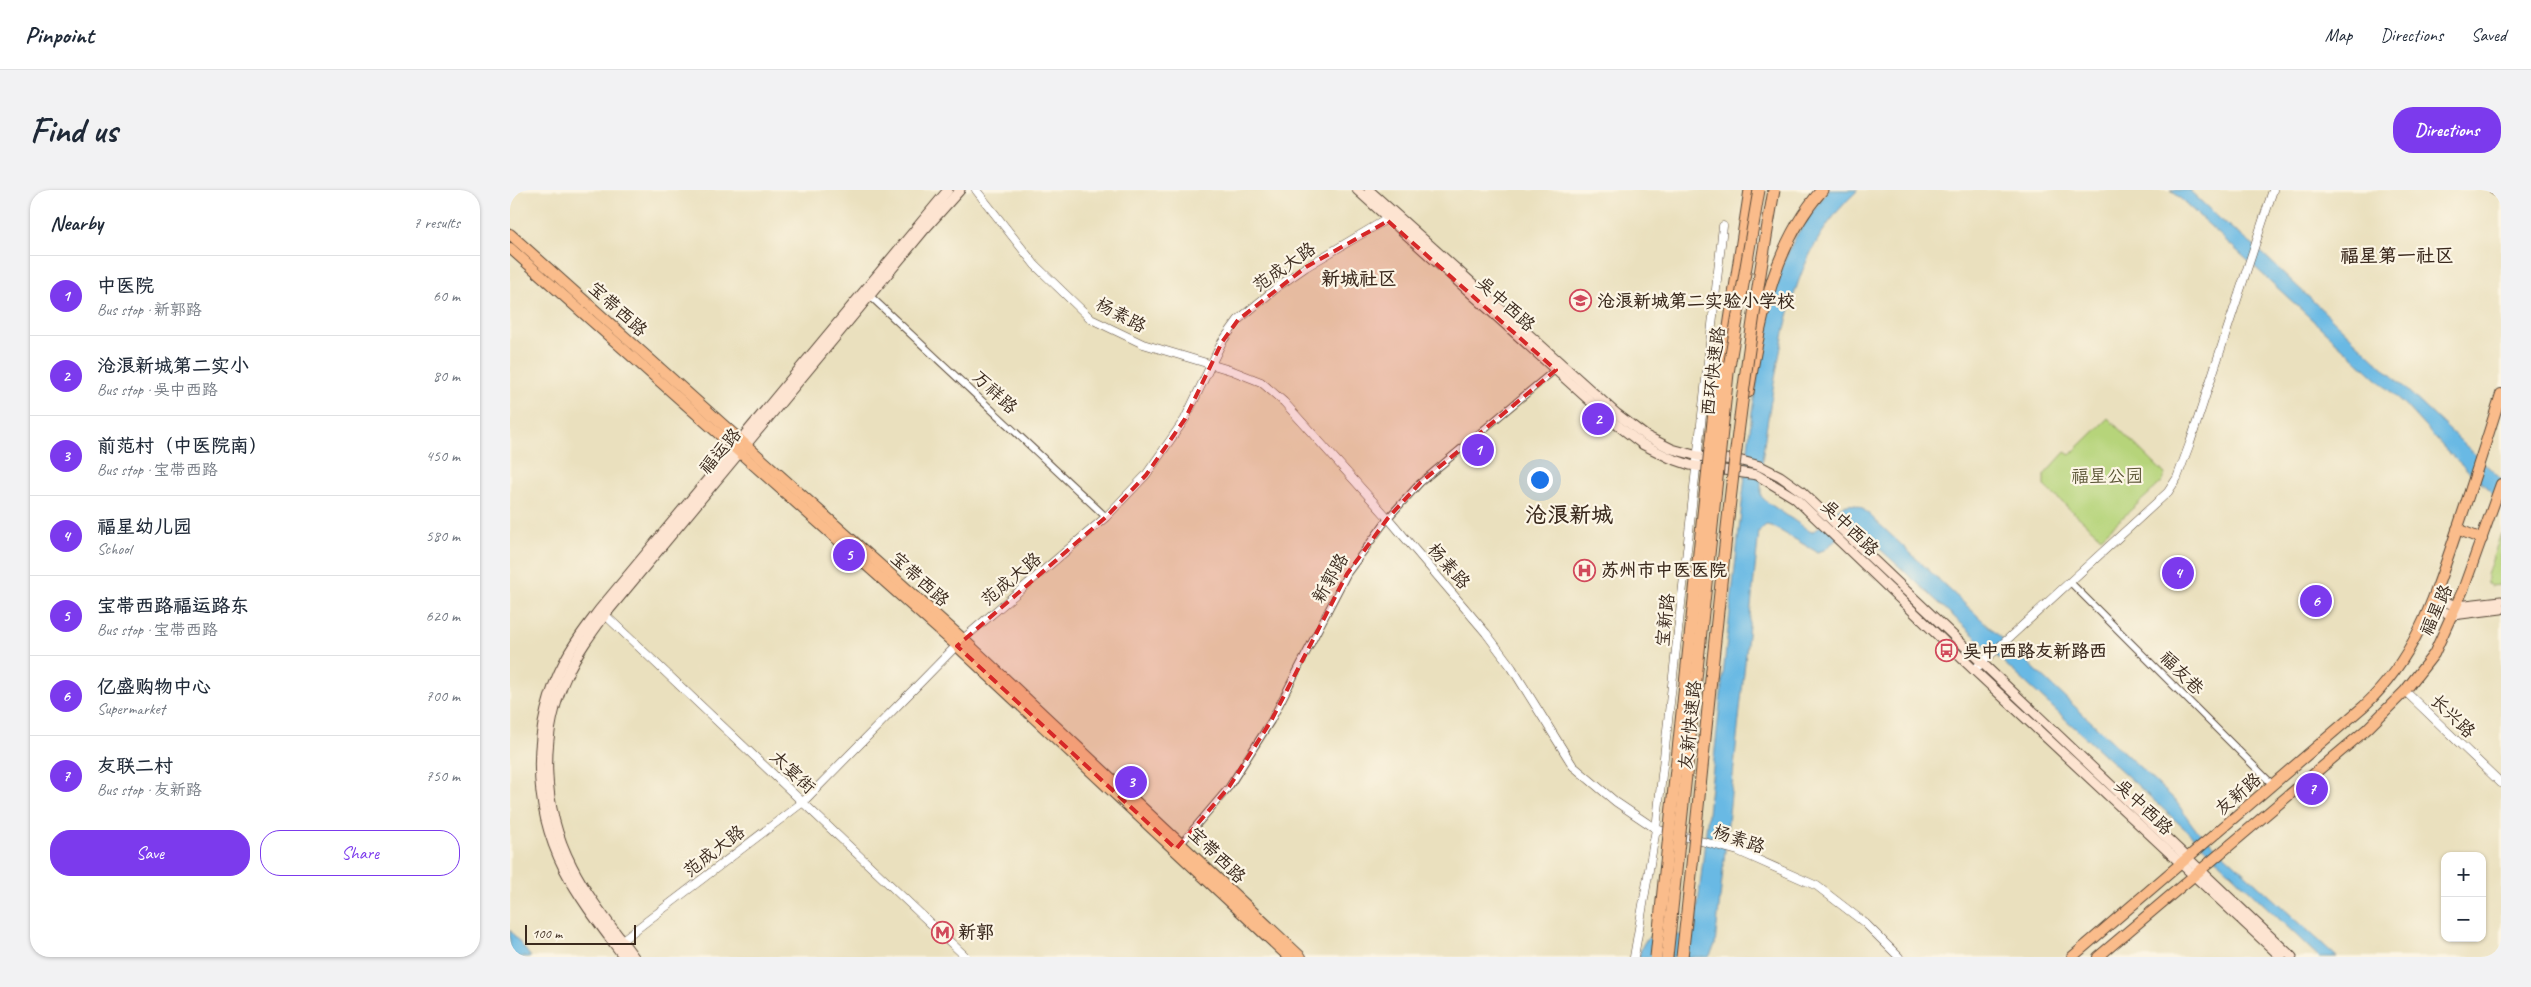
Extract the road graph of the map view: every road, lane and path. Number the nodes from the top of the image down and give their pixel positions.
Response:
1 (948, 190) edge
2 (960, 190) edge
3 (976, 190) edge
4 (1356, 190) edge
5 (1368, 190) edge
6 (1750, 190) edge
7 (1759, 190) edge
8 (1774, 190) edge
9 (1822, 190) edge
10 (2273, 190) edge
11 (2495, 190) edge
12 (2501, 193) edge
13 (1391, 217) junction
14 (1747, 217) junction
15 (1723, 226) dead end
16 (510, 234) edge
17 (510, 248) edge
18 (1746, 266) junction
19 (867, 292) junction
20 (1210, 365) junction
21 (1558, 367) junction
22 (1728, 374) junction
23 (662, 376) junction
24 (2501, 394) edge
25 (1736, 445) junction
26 (741, 446) junction
27 (1710, 452) junction
28 (1698, 461) junction
29 (2501, 484) edge
30 (1731, 496) joint
31 (1716, 498) joint
32 (1106, 517) junction
33 (1388, 518) junction
34 (2457, 529) junction
35 (2482, 539) junction
36 (2070, 582) junction
37 (2501, 601) edge
38 (2432, 602) junction
39 (2501, 609) edge
40 (2455, 610) junction
41 (602, 612) junction
42 (960, 642) junction
43 (2413, 644) joint
44 (1977, 667) junction
45 (2405, 691) junction
46 (2367, 728) joint
47 (2501, 783) edge
48 (2273, 785) junction
49 (803, 802) junction
50 (1656, 829) junction
51 (1179, 846) junction
52 (2185, 861) junction
53 (2197, 873) junction
54 (619, 943) junction
55 (1283, 952) edge
56 (624, 957) edge
57 (634, 957) edge
58 (966, 957) edge
59 (1301, 957) edge
60 (1634, 957) edge
61 (1656, 957) edge
62 (1667, 957) edge
63 (1682, 957) edge
64 (1899, 957) edge
65 (2072, 957) edge
66 (2098, 957) edge
67 (2281, 957) edge
68 (2292, 957) edge

1 - 19 main road, 福运路
2 - 19 main road, 福运路
3 - 20 street, 杨素路
4 - 13 main road, 吴中西路
5 - 13 main road, 吴中西路
6 - 14 highway
7 - 18 highway, 西环快速路, bridge
8 - 25 highway, 西环快速路, bridge
9 - 25 highway, bridge
10 - 36 street
11 - 12 main road
13 - 20 street, 范成大路
13 - 21 main road, 吴中西路
14 - 18 highway, bridge
14 - 27 highway, bridge
15 - 28 street, 宝新路
16 - 23 main road, 宝带西路
17 - 23 main road, 宝带西路
18 - 22 highway, 西环快速路, bridge
19 - 26 main road, 福运路
19 - 32 street, 万祥路
20 - 32 street, 范成大路
20 - 33 street, 杨素路
21 - 28 main road, 吴中西路
21 - 33 street, 新郭路
22 - 27 highway, bridge
22 - 31 highway, 西环快速路, bridge
23 - 26 main road, 宝带西路
24 - 34 main road, 福星路
25 - 30 highway, 西环快速路, bridge
26 - 41 main road, 福运路
26 - 42 main road, 宝带西路
27 - 61 highway, bridge
28 - 44 main road, 吴中西路
28 - 44 main road, 吴中西路
28 - 50 street, 宝新路
29 - 35 main road, 福星路
30 - 63 highway, 友新快速路, bridge
31 - 62 highway, 友新快速路, bridge
32 - 42 street, 范成大路
33 - 50 street, 杨素路
33 - 51 street, 新郭路
34 - 35 main road
34 - 38 main road, 福星路
35 - 40 main road, 福星路
36 - 44 street
36 - 48 street, 福友巷
37 - 40 main road
38 - 40 main road
38 - 43 main road, 福星路
39 - 40 main road
40 - 45 main road, 福星路
41 - 49 street, 太宴街
41 - 54 main road, 福运路
42 - 49 street, 范成大路
42 - 51 main road, 宝带西路
43 - 48 main road, 友新路
44 - 52 main road, 吴中西路
45 - 46 main road, 福星路
45 - 47 street, 长兴路
46 - 53 main road, 友新路
48 - 52 main road, 友新路
49 - 54 street, 范成大路
49 - 58 street, 太宴街
50 - 60 street, 宝新路
50 - 64 street, 杨素路
51 - 55 main road, 宝带西路
52 - 53 main road, 吴中西路
52 - 65 main road, 友新路
53 - 66 main road, 友新路
53 - 67 main road, 吴中西路
53 - 68 main road, 吴中西路
54 - 56 main road
54 - 57 main road
55 - 59 main road, 宝带西路

